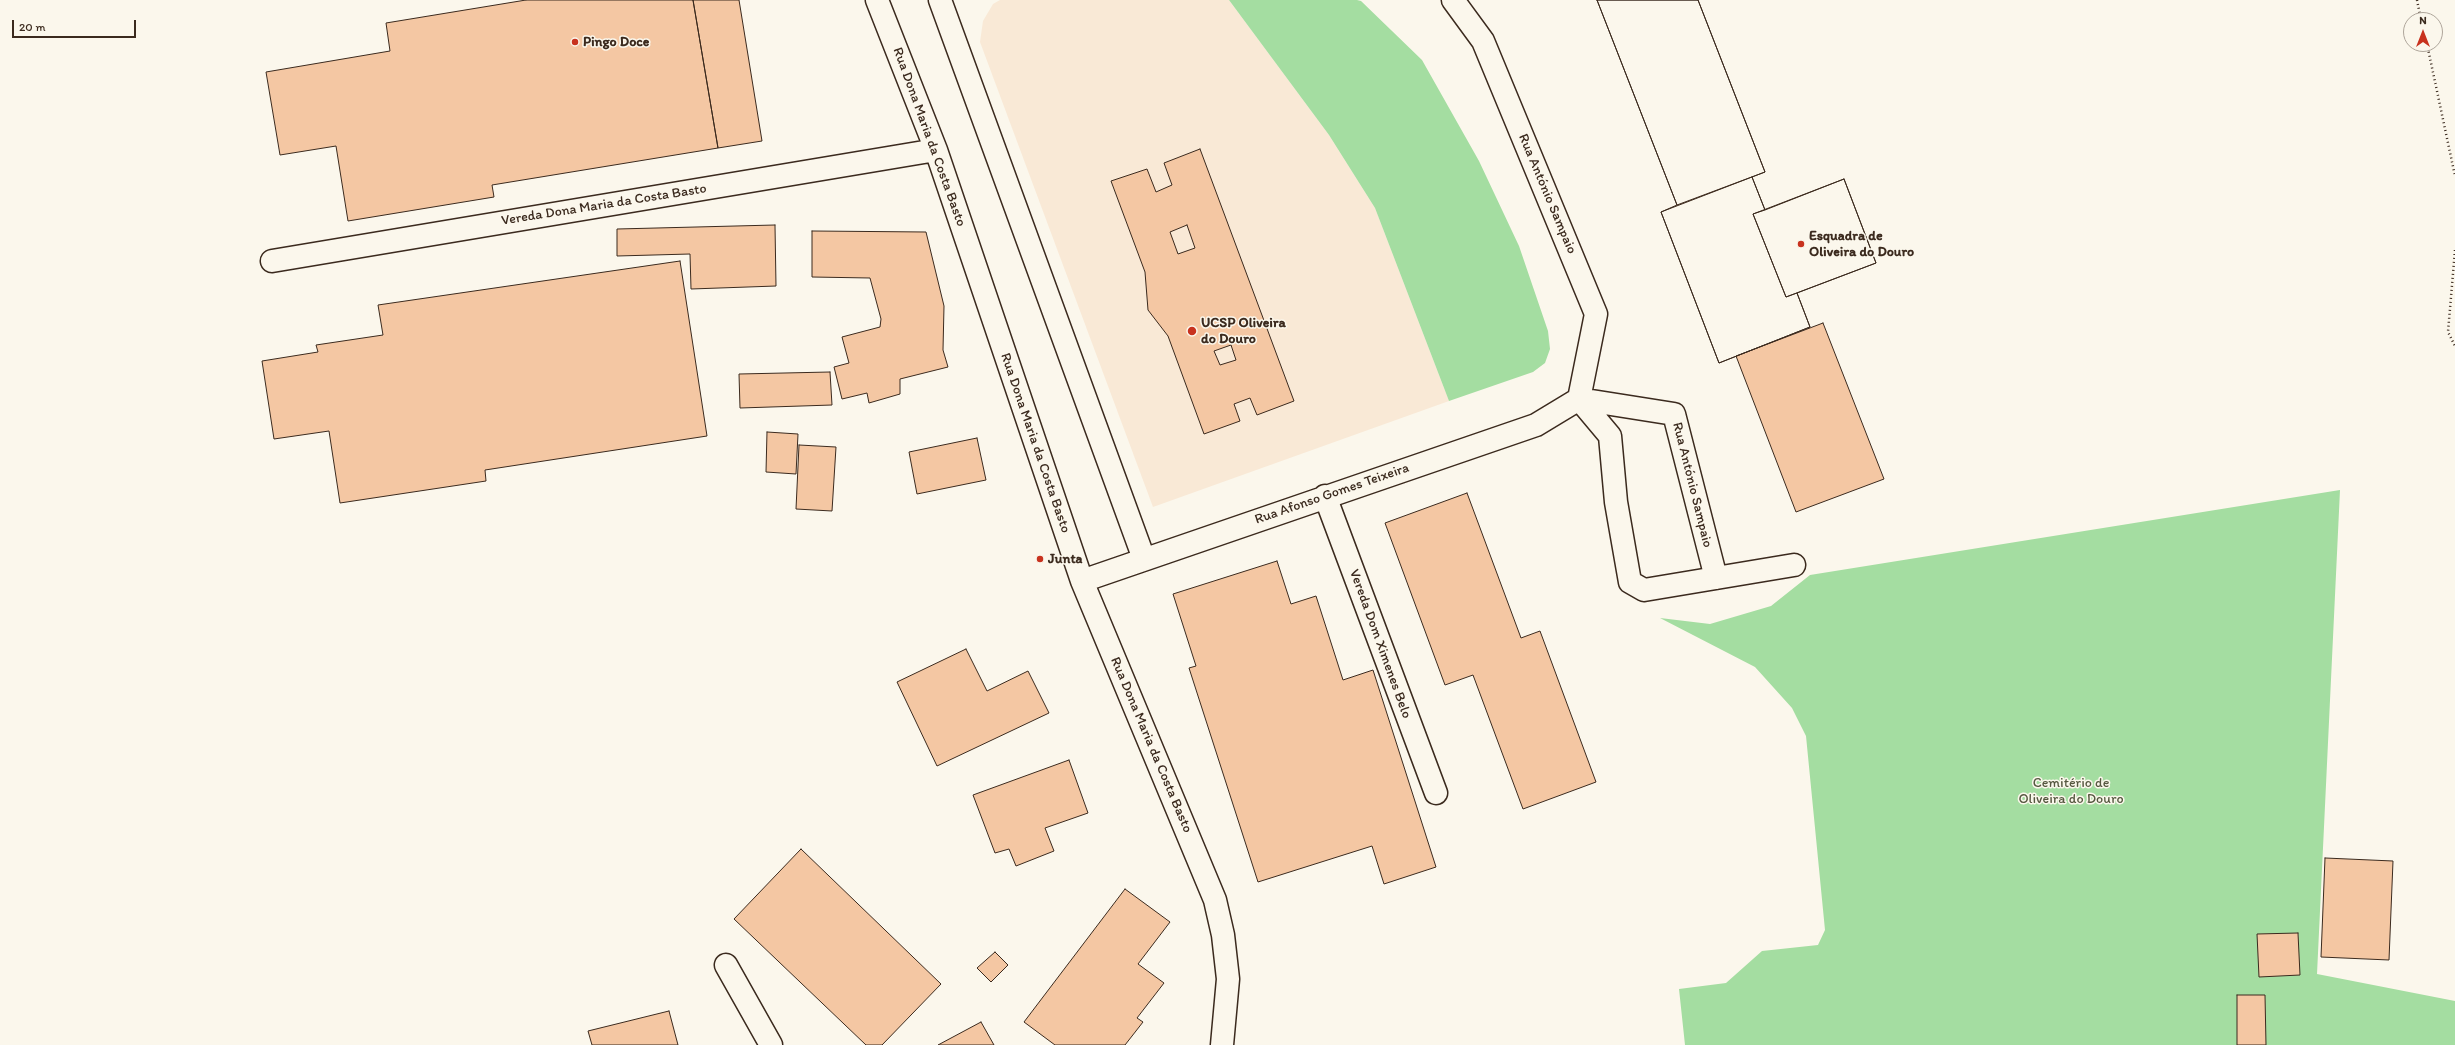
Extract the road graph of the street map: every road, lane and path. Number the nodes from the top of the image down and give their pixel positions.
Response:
1 (877, 0) edge
2 (940, 0) edge
3 (1454, 0) edge
4 (2417, 0) edge
5 (2419, 12) edge
6 (2429, 52) edge
7 (936, 150) junction
8 (2455, 176) edge
9 (2455, 250) edge
10 (272, 261) dead end
11 (2455, 346) edge
12 (1579, 399) junction
13 (1325, 496) junction
14 (1144, 559) junction
15 (1794, 565) dead end
16 (1716, 578) junction
17 (1082, 581) junction
18 (1436, 793) dead end
19 (726, 965) dead end
20 (771, 1045) edge
21 (1222, 1045) edge

1 - 7 street, Rua Dona Maria da Costa Basto
2 - 14 street
3 - 12 street, Rua António Sampaio
4 - 5 path
6 - 8 path
7 - 10 street, Vereda Dona Maria da Costa Basto
7 - 17 street, Rua Dona Maria da Costa Basto
9 - 11 path
12 - 13 street, Rua Afonso Gomes Teixeira
12 - 16 street, Rua António Sampaio
12 - 16 street
13 - 14 street, Rua Afonso Gomes Teixeira
13 - 18 street, Vereda Dom Ximenes Belo
14 - 17 street, Rua Afonso Gomes Teixeira
15 - 16 street
17 - 21 street, Rua Dona Maria da Costa Basto
19 - 20 street

